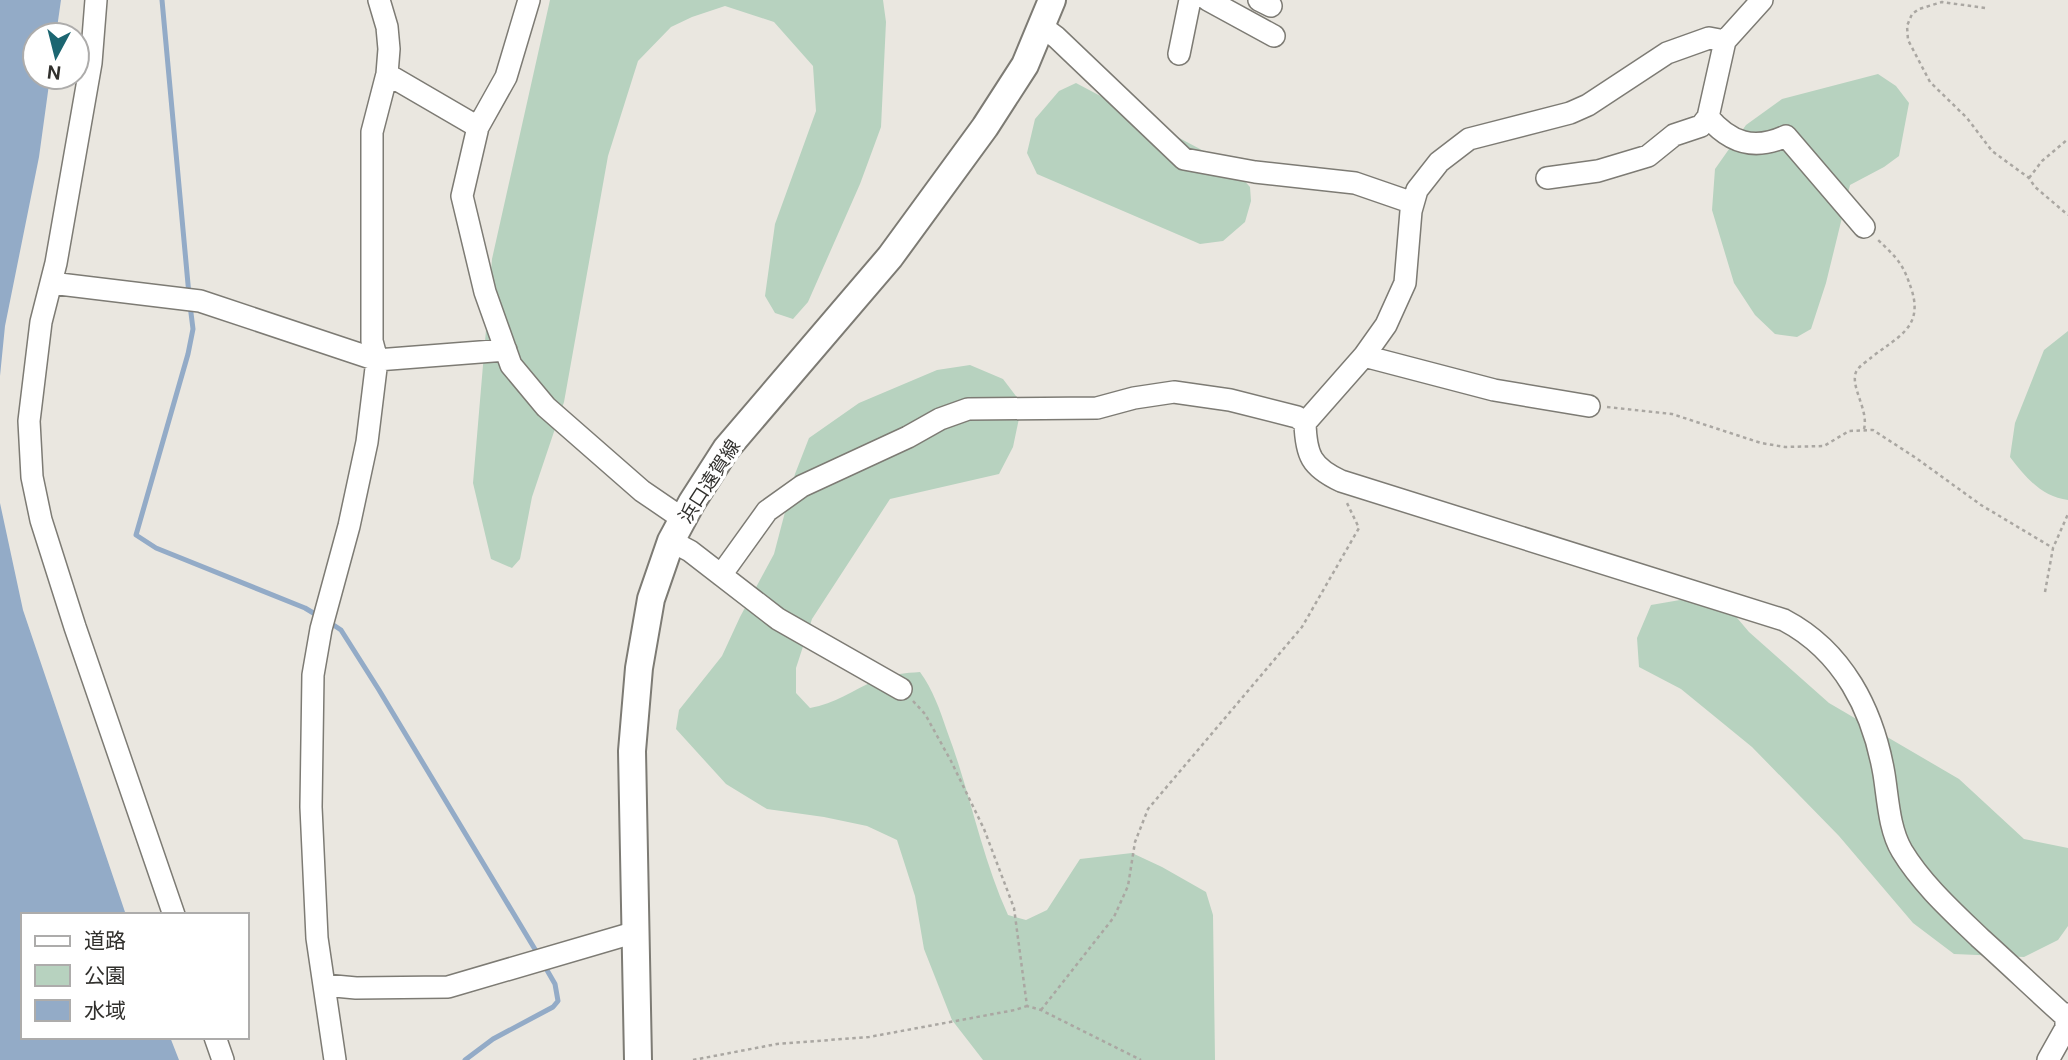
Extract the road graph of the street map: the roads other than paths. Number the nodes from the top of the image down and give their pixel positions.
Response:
1 (96, 0) edge
2 (379, 0) edge
3 (529, 0) edge
4 (1052, 0) edge
5 (1190, 0) edge
6 (1208, 0) edge
7 (1762, 0) edge
8 (1041, 26) junction
9 (1274, 36) dead end
10 (1725, 41) junction
11 (1179, 54) dead end
12 (387, 74) junction
13 (1709, 117) junction
14 (478, 127) junction
15 (1547, 178) dead end
16 (1413, 203) junction
17 (1864, 227) road end
18 (51, 283) junction
19 (506, 350) junction
20 (1364, 355) junction
21 (377, 359) junction
22 (1589, 405) road end
23 (1305, 423) junction
24 (677, 530) junction
25 (721, 575) junction
26 (901, 689) road end
27 (173, 913) edge
28 (636, 932) junction
29 (324, 985) junction
30 (2067, 1022) edge
31 (216, 1039) edge
32 (222, 1060) edge
33 (335, 1060) edge
34 (638, 1060) edge
35 (2048, 1060) edge

1 - 18 street
2 - 12 street
3 - 14 street
4 - 8 main road, 浜口遠賀線
5 - 11 street
6 - 9 street
7 - 10 street
8 - 16 street
8 - 24 main road, 浜口遠賀線
10 - 13 street
10 - 16 street
12 - 14 street
12 - 21 street
13 - 15 street
13 - 17 street
14 - 19 street
16 - 20 street
18 - 21 street
18 - 27 street
19 - 21 street
19 - 24 street
20 - 22 street
20 - 23 street
21 - 29 street
23 - 25 street
23 - 30 street
24 - 25 street
24 - 28 main road, 浜口遠賀線
25 - 26 street
28 - 29 street
28 - 34 main road, 浜口遠賀線
29 - 33 street
30 - 35 street
31 - 32 street

